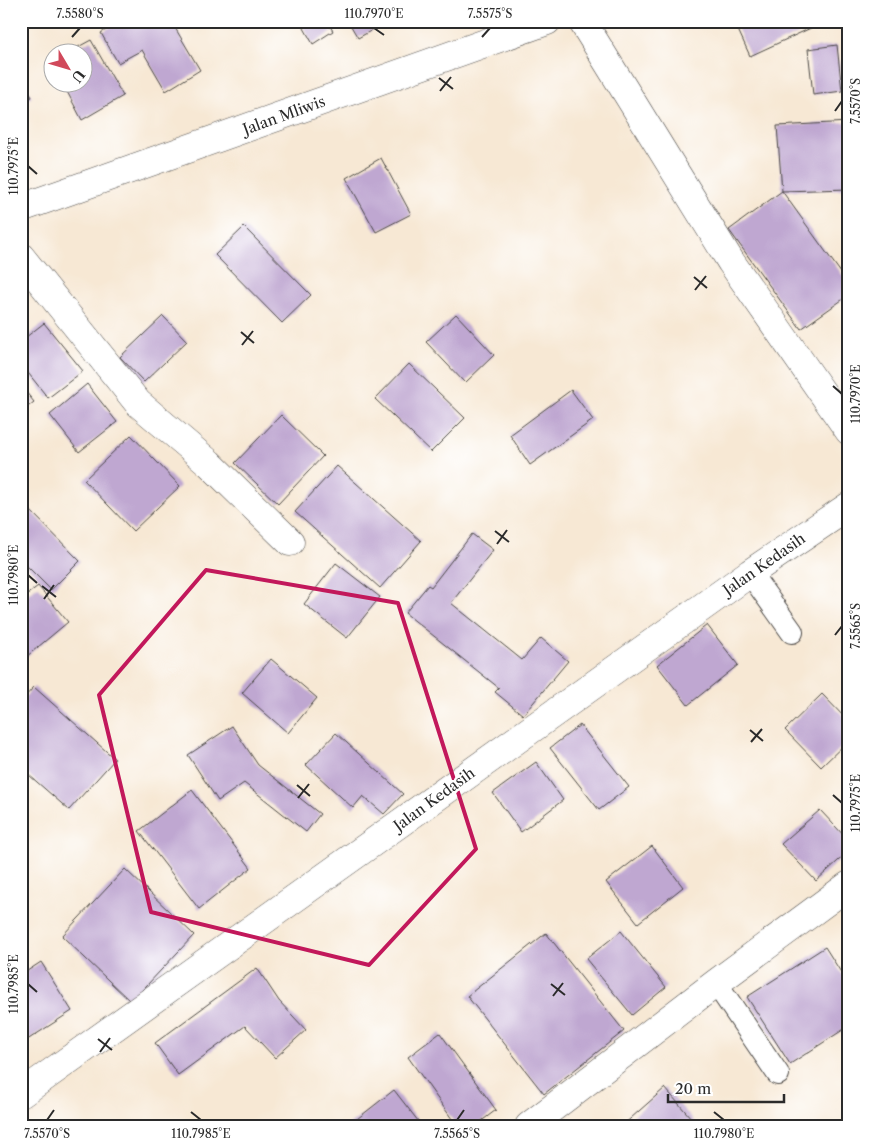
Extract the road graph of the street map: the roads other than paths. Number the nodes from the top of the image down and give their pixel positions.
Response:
1 (547, 21) edge
2 (582, 21) edge
3 (21, 208) edge
4 (21, 257) edge
5 (849, 431) edge
6 (849, 506) edge
7 (290, 542) dead end
8 (750, 573) junction
9 (792, 632) dead end
10 (849, 886) edge
11 (716, 983) junction
12 (778, 1074) dead end
13 (21, 1094) edge
14 (529, 1126) edge

1 - 3 street, Jalan Mliwis
2 - 5 street
4 - 7 street
6 - 8 street, Jalan Kedasih
8 - 9 lane
8 - 13 street, Jalan Kedasih
10 - 11 street
11 - 12 lane
11 - 14 street

